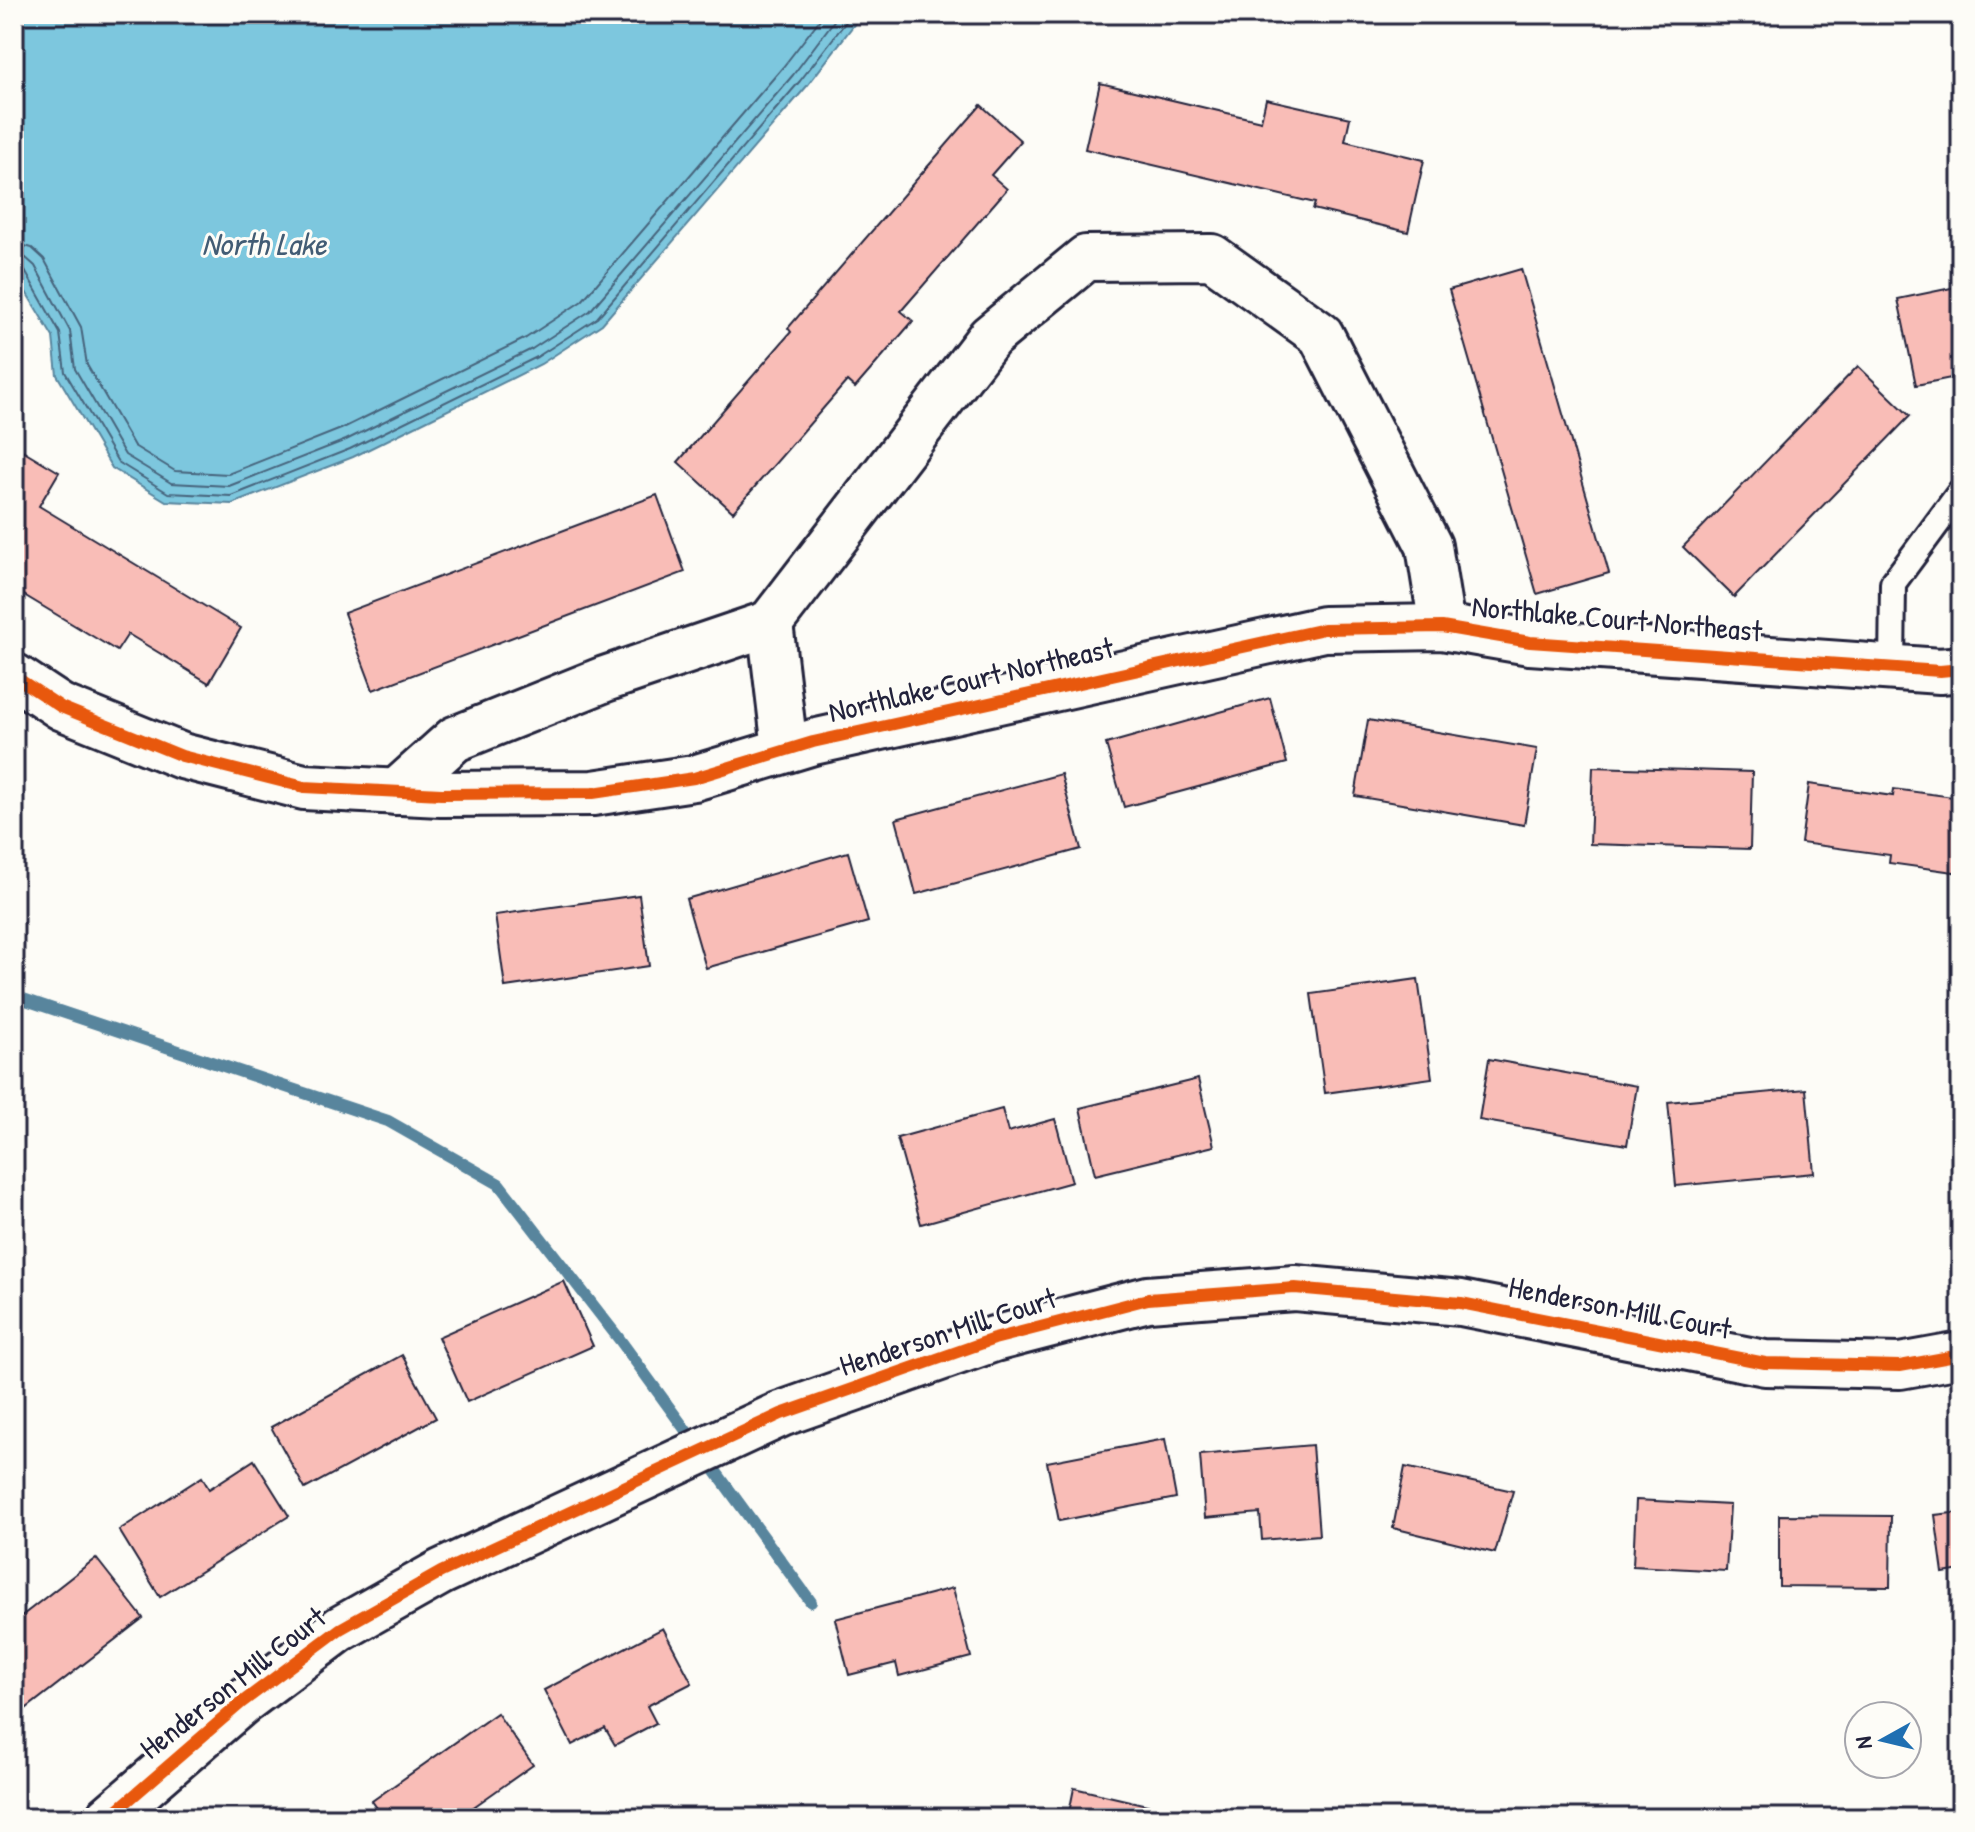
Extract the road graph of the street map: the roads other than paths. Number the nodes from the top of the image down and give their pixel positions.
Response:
1 (1961, 491) edge
2 (770, 623) junction
3 (1442, 627) junction
4 (1892, 668) junction
5 (1961, 669) edge
6 (14, 676) edge
7 (785, 749) junction
8 (396, 792) junction
9 (1961, 1355) edge
10 (108, 1818) edge

1 - 4 lane
2 - 3 street
2 - 7 street
2 - 8 street
3 - 4 street, Northlake Court Northeast
3 - 7 street, Northlake Court Northeast
4 - 5 street, Northlake Court Northeast
6 - 8 street, Northlake Court Northeast
7 - 8 street, Northlake Court Northeast
9 - 10 street, Henderson Mill Court

